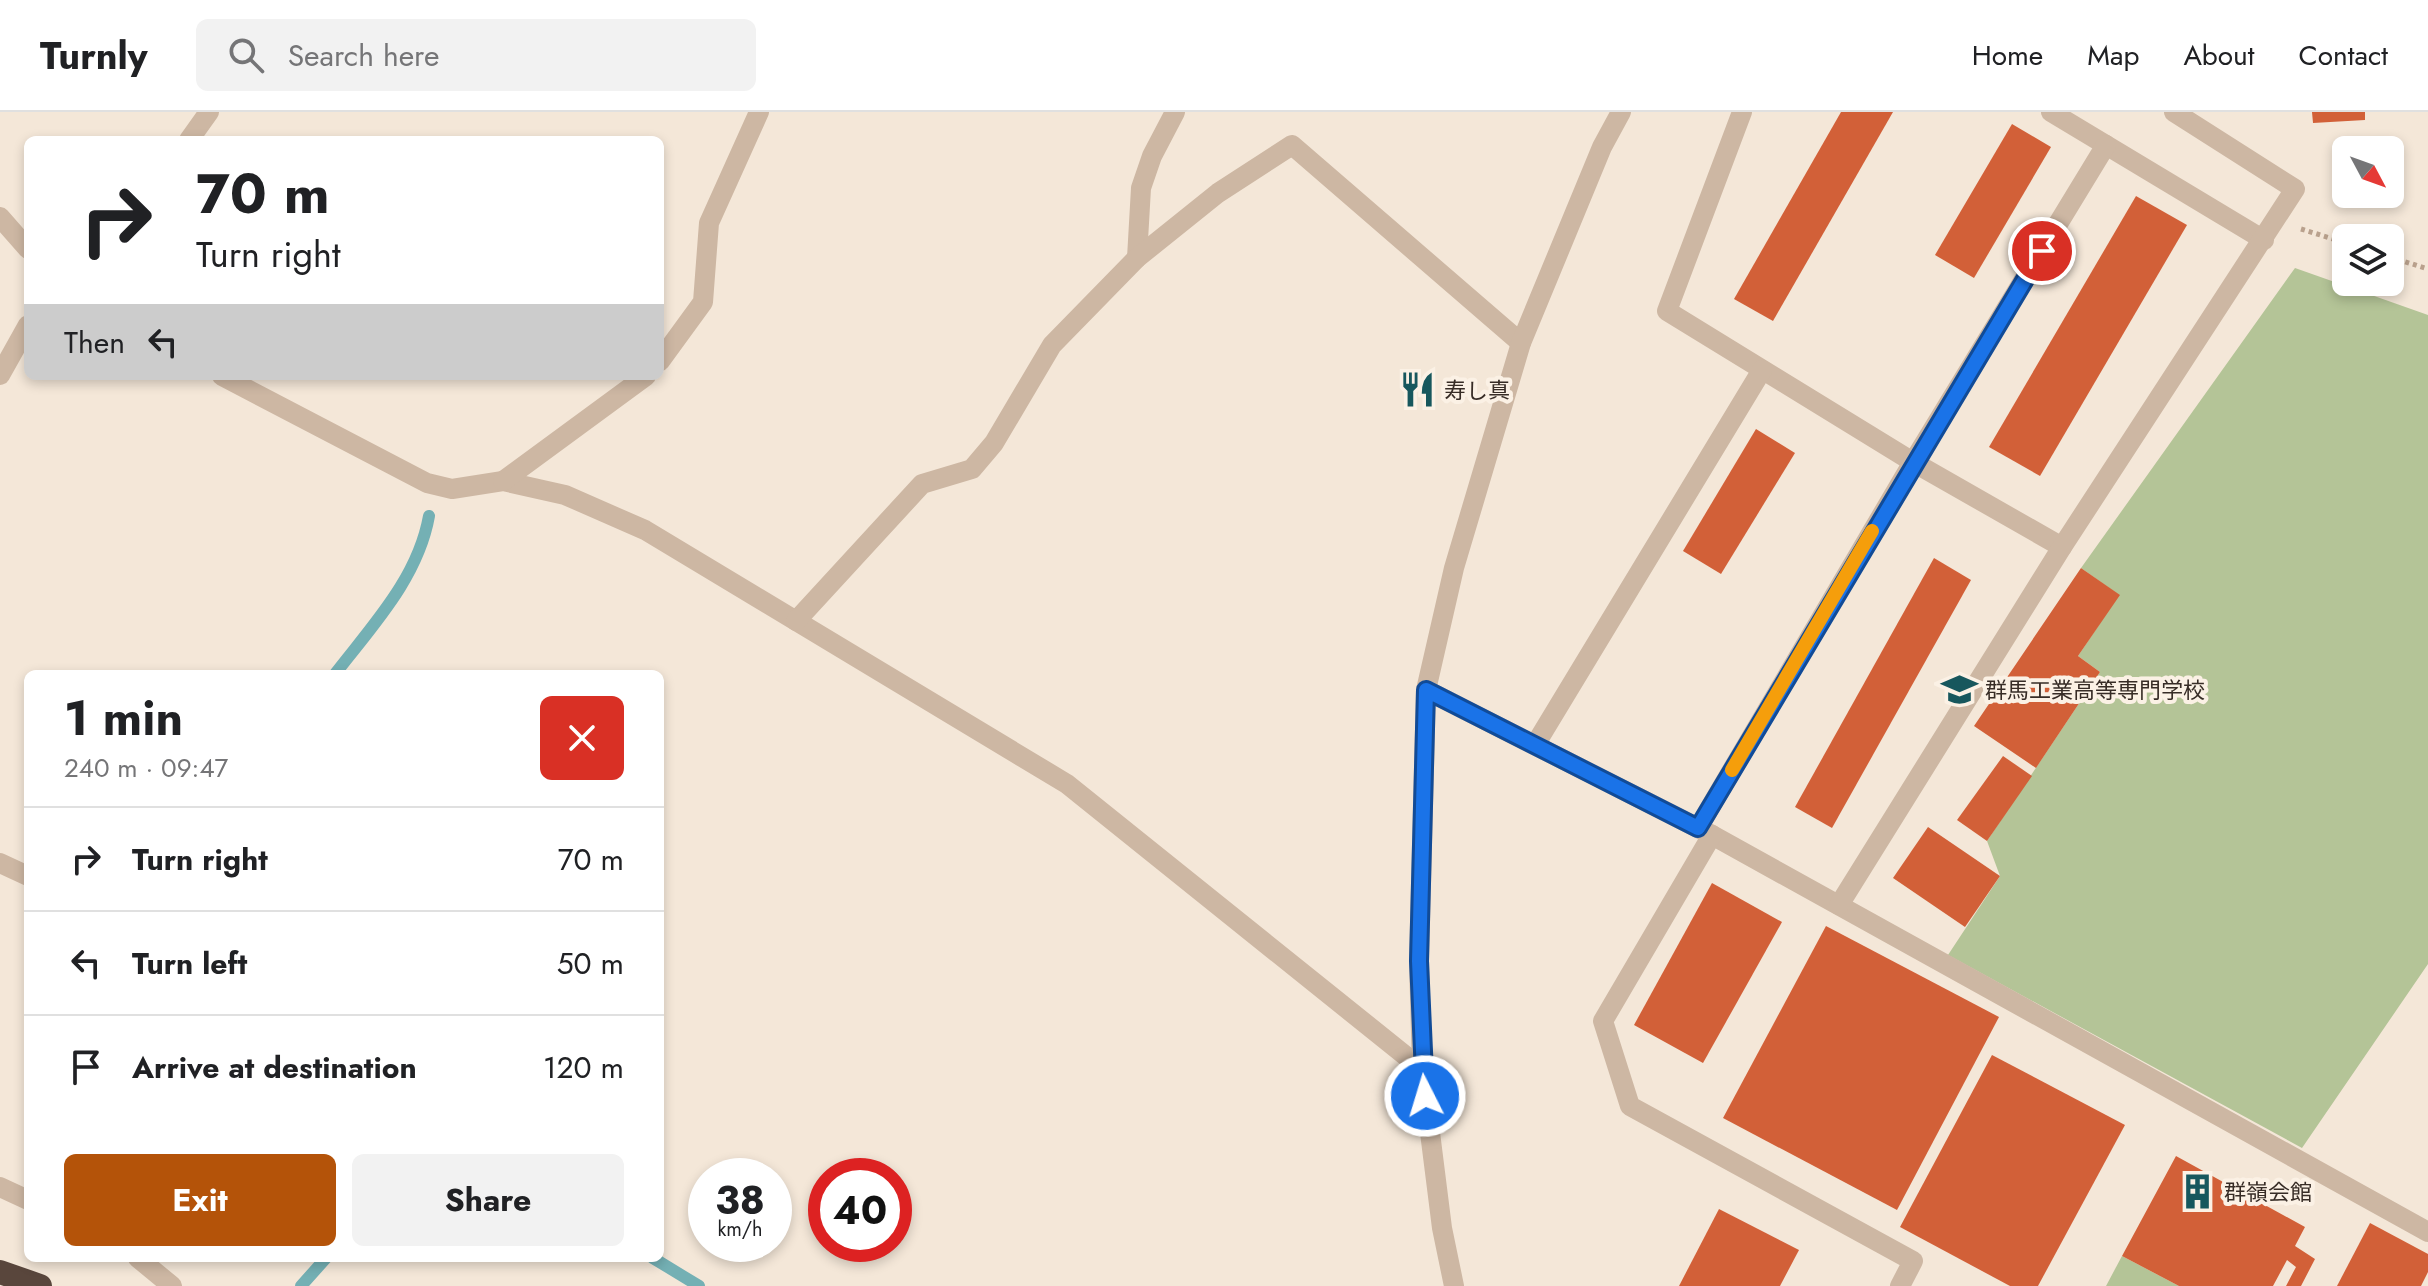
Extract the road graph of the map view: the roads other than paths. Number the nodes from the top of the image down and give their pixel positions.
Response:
1 (209, 112) edge
2 (759, 112) edge
3 (1175, 112) edge
4 (1621, 112) edge
5 (1742, 112) edge
6 (2051, 112) edge
7 (2174, 112) edge
8 (192, 136) edge
9 (2106, 145) junction
10 (0, 217) edge
11 (2264, 240) junction
12 (24, 244) edge
13 (1137, 258) junction
14 (24, 332) edge
15 (1521, 343) junction
16 (664, 356) edge
17 (1762, 370) junction
18 (0, 375) edge
19 (230, 380) edge
20 (641, 380) edge
21 (1913, 462) junction
22 (503, 481) junction
23 (2062, 547) junction
24 (796, 621) junction
25 (1426, 690) junction
26 (1535, 745) junction
27 (1705, 832) junction
28 (0, 863) edge
29 (24, 874) edge
30 (1839, 905) junction
31 (1422, 1069) junction
32 (0, 1187) edge
33 (24, 1198) edge
34 (2428, 1232) edge
35 (143, 1262) edge
36 (0, 1272) edge
37 (40, 1286) edge
38 (172, 1286) edge
39 (1454, 1286) edge
40 (1900, 1286) edge

1 - 8 street
2 - 16 street
3 - 13 street
4 - 15 street
5 - 17 street
6 - 9 street
7 - 11 street
9 - 11 street
9 - 21 street
10 - 12 street
11 - 23 street
13 - 15 street
13 - 24 street
14 - 18 street
15 - 25 street
17 - 21 street
17 - 26 street
19 - 22 street
20 - 22 street
21 - 23 street
21 - 27 street
22 - 24 street
23 - 30 street
24 - 31 street
25 - 26 street
25 - 31 street
26 - 27 street
27 - 30 street
27 - 40 street
28 - 29 street
30 - 34 street
31 - 39 street
32 - 33 street
35 - 38 street
36 - 37 highway

